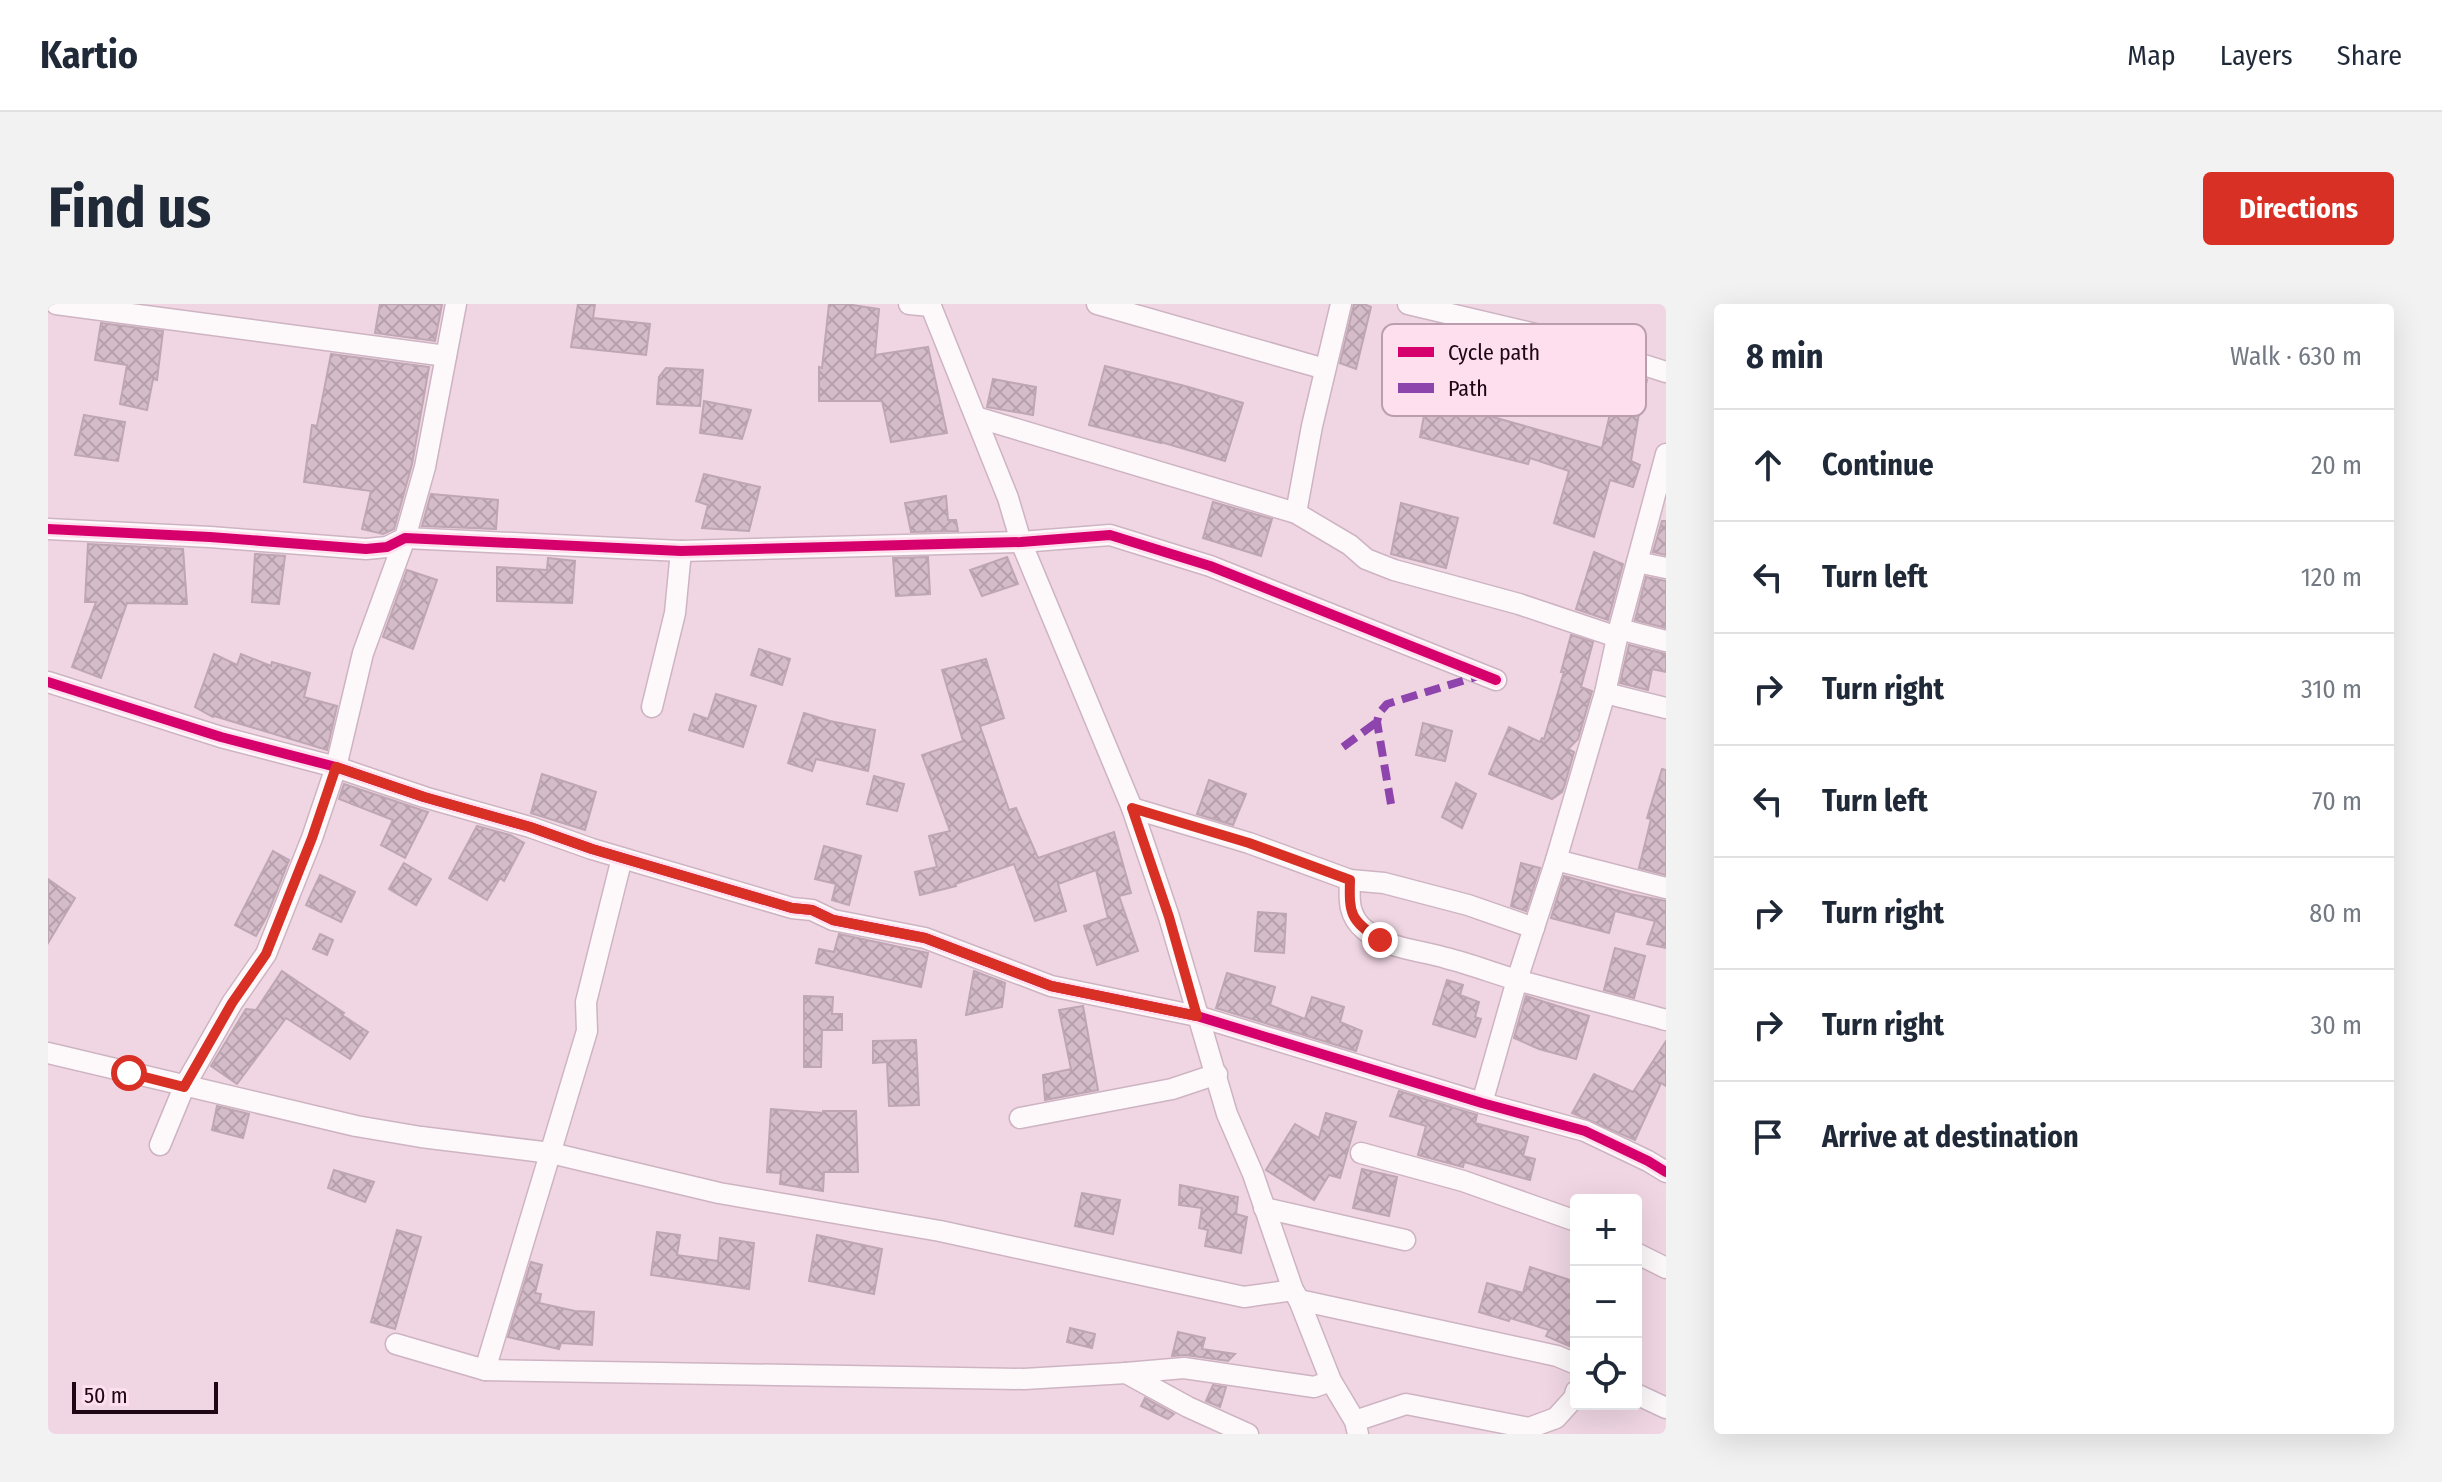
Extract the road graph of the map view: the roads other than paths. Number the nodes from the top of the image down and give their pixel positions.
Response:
1 (56, 304) edge
2 (456, 304) edge
3 (909, 304) edge
4 (1097, 304) edge
5 (1341, 304) edge
6 (1408, 304) edge
7 (931, 305) edge
8 (1493, 324) edge
9 (446, 356) junction
10 (1646, 366) edge
11 (1325, 369) junction
12 (1666, 372) edge
13 (976, 417) junction
14 (1666, 454) edge
15 (1296, 513) junction
16 (48, 529) edge
17 (405, 538) junction
18 (1021, 542) junction
19 (681, 551) junction
20 (1637, 562) junction
21 (1666, 568) edge
22 (1618, 633) junction
23 (1666, 641) edge
24 (1496, 680) dead end
25 (48, 682) edge
26 (1605, 693) junction
27 (652, 707) dead end
28 (1666, 708) edge
29 (336, 767) junction
30 (1132, 808) junction
31 (622, 858) junction
32 (1556, 860) junction
33 (1350, 880) junction
34 (1666, 888) edge
35 (1534, 928) junction
36 (1517, 980) junction
37 (1197, 1016) junction
38 (1666, 1020) edge
39 (48, 1053) edge
40 (1217, 1074) junction
41 (184, 1087) junction
42 (1482, 1103) junction
43 (1020, 1118) dead end
44 (160, 1145) dead end
45 (551, 1153) junction
46 (1361, 1153) dead end
47 (1657, 1163) edge
48 (1666, 1172) edge
49 (1264, 1208) junction
50 (1570, 1219) edge
51 (1405, 1240) dead end
52 (1642, 1256) edge
53 (1666, 1268) edge
54 (1296, 1295) junction
55 (396, 1344) dead end
56 (1570, 1361) edge
57 (485, 1370) junction
58 (1126, 1373) junction
59 (1331, 1381) junction
60 (1642, 1397) edge
61 (1570, 1402) edge
62 (1666, 1408) edge
63 (1356, 1428) edge
64 (1224, 1429) edge
65 (1248, 1434) edge

1 - 9 street
2 - 9 street
3 - 7 street
4 - 11 street
5 - 11 street
6 - 8 street
7 - 13 street
9 - 17 street
10 - 12 street
11 - 15 street
13 - 15 street
13 - 18 street
14 - 20 street
15 - 22 street
16 - 17 street
17 - 19 street
17 - 29 street
18 - 19 street
18 - 24 street
18 - 30 street
19 - 27 street
20 - 21 street
20 - 22 street
22 - 23 street
22 - 26 street
25 - 29 street
26 - 28 street
26 - 32 street
29 - 31 street
29 - 41 street
30 - 33 street
30 - 37 street
31 - 37 street
31 - 45 street
32 - 34 street
32 - 35 street
33 - 35 street
33 - 36 street
35 - 36 street
36 - 38 street
36 - 42 street
37 - 40 street
37 - 42 street
39 - 41 street
40 - 43 street
40 - 49 street
41 - 44 street
41 - 45 street
42 - 47 street
45 - 54 street
45 - 57 street
46 - 50 street
47 - 48 street
49 - 51 street
49 - 54 street
52 - 53 street
54 - 56 street
54 - 59 street
55 - 57 street
57 - 58 street
58 - 59 street
58 - 64 street
59 - 63 street
60 - 62 street
61 - 63 street
64 - 65 street

